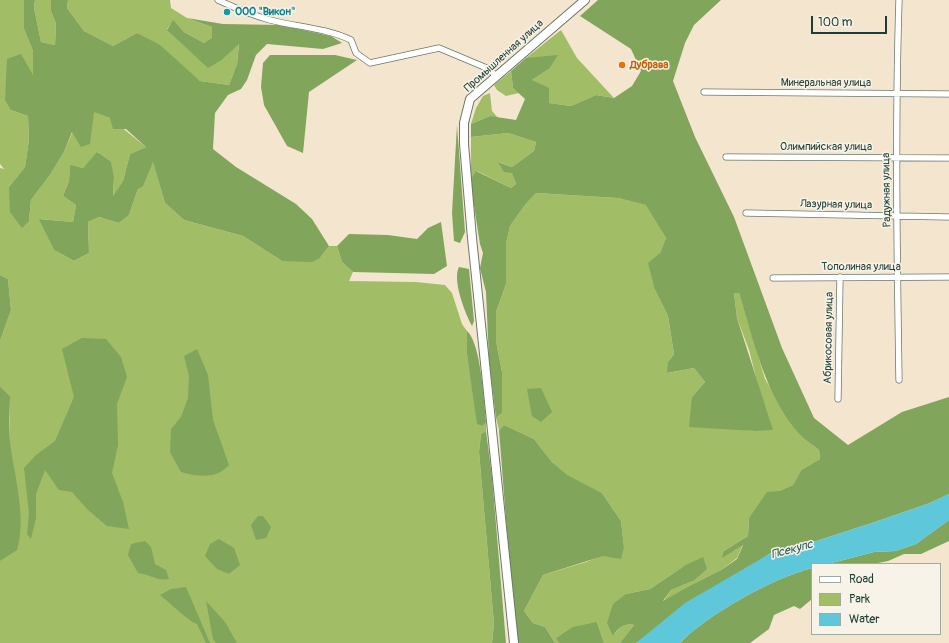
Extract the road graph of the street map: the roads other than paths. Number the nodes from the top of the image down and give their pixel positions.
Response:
1 (218, 0) edge
2 (586, 0) edge
3 (899, 0) edge
4 (496, 76) junction
5 (704, 92) dead end
6 (897, 94) junction
7 (949, 94) edge
8 (726, 157) dead end
9 (896, 157) junction
10 (949, 158) edge
11 (746, 213) dead end
12 (897, 216) junction
13 (949, 217) edge
14 (840, 277) junction
15 (898, 277) junction
16 (773, 278) dead end
17 (949, 278) edge
18 (899, 380) dead end
19 (838, 399) dead end
20 (514, 643) edge

1 - 4 street
2 - 4 main road, Промышленная улица
3 - 6 street, Радужная улица
4 - 20 main road, Промышленная улица
5 - 6 street, Минеральная улица
6 - 7 street, Минеральная улица
6 - 9 street, Радужная улица
8 - 9 street, Олимпийская улица
9 - 10 street, Олимпийская улица
9 - 12 street, Радужная улица
11 - 12 street, Лазурная улица
12 - 13 street, Лазурная улица
12 - 15 street, Радужная улица
14 - 15 street, Тополиная улица
14 - 16 street, Тополиная улица
14 - 19 street, Абрикосовая улица
15 - 17 street, Тополиная улица
15 - 18 street, Радужная улица

